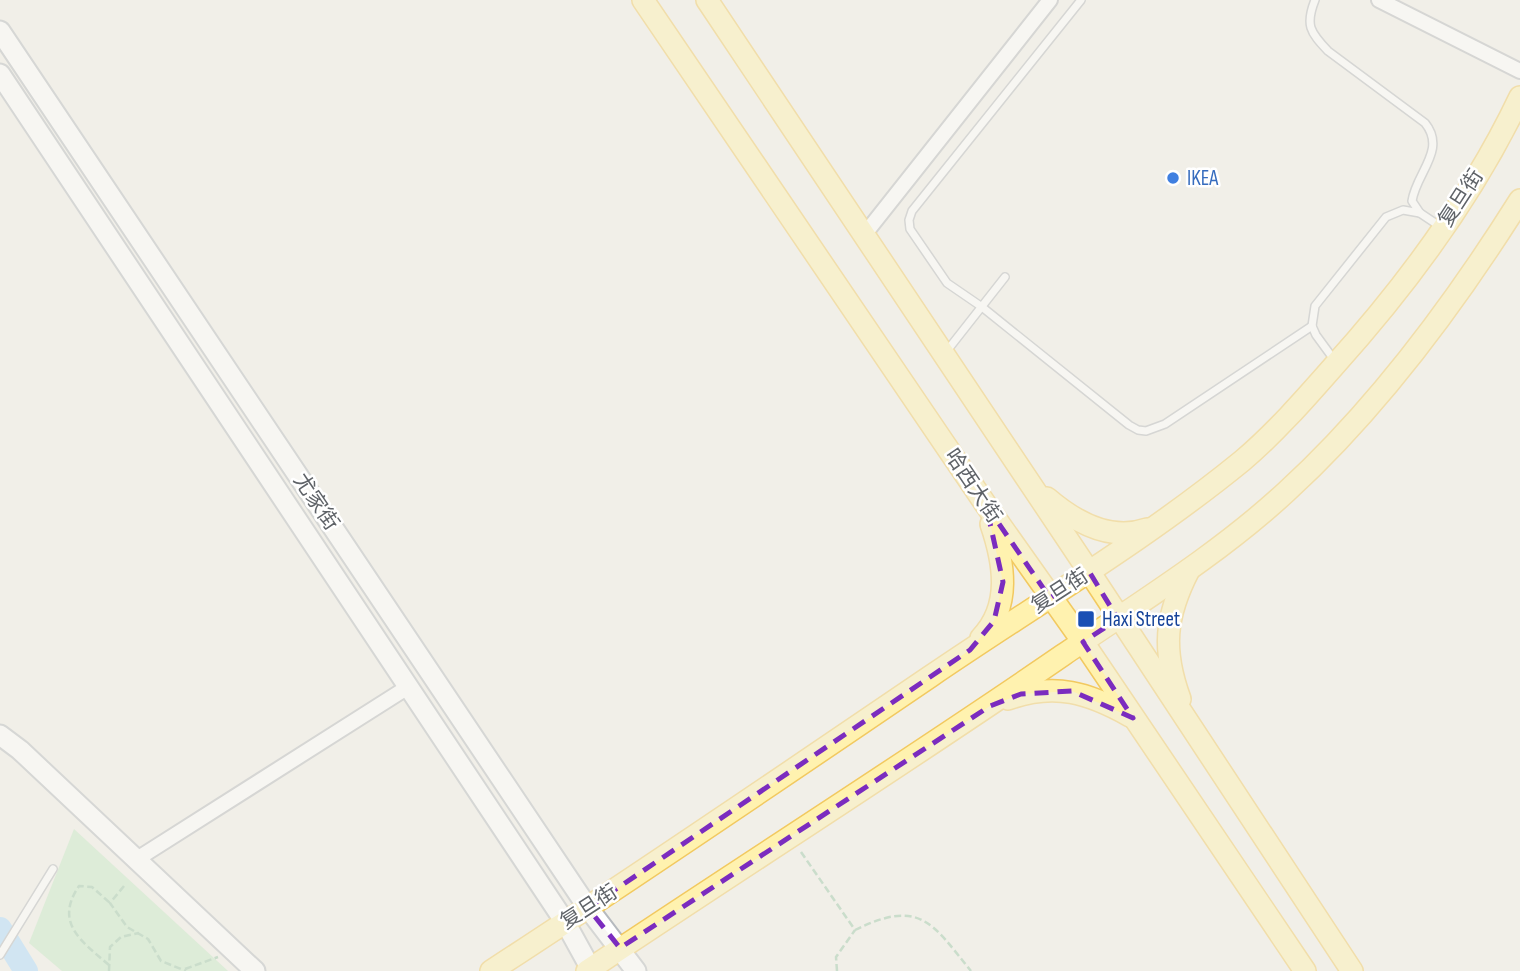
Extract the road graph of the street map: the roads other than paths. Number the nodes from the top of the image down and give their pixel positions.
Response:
1 (643, 0) edge
2 (707, 0) edge
3 (1050, 0) edge
4 (1081, 0) edge
5 (1315, 0) edge
6 (1379, 0) edge
7 (0, 31) edge
8 (1520, 71) edge
9 (0, 74) edge
10 (1520, 97) edge
11 (1520, 200) edge
12 (1420, 213) junction
13 (1443, 228) junction
14 (864, 235) junction
15 (1005, 277) dead end
16 (982, 307) junction
17 (1312, 326) junction
18 (944, 356) junction
19 (1337, 363) junction
20 (1028, 483) junction
21 (986, 505) junction
22 (1159, 525) junction
23 (1191, 566) junction
24 (1090, 573) junction
25 (1050, 597) junction
26 (1118, 619) junction
27 (1083, 642) junction
28 (970, 650) junction
29 (408, 687) junction
30 (990, 706) junction
31 (1133, 718) junction
32 (1188, 724) junction
33 (0, 735) edge
34 (137, 859) junction
35 (53, 869) dead end
36 (588, 908) junction
37 (565, 922) junction
38 (620, 948) junction
39 (0, 955) edge
40 (590, 970) edge
41 (255, 971) edge
42 (491, 971) edge
43 (636, 971) edge
44 (1305, 971) edge
45 (1352, 971) edge

1 - 21 main road, 哈西大街
2 - 14 main road
3 - 14 street
4 - 16 lane
5 - 12 lane
6 - 8 street
7 - 36 main road, 尤家街
9 - 29 main road, 尤家街
10 - 13 main road, 复旦街
11 - 23 main road
12 - 13 lane
12 - 17 lane
13 - 19 main road, 复旦街
14 - 18 main road
15 - 16 lane
16 - 17 lane
16 - 18 lane
17 - 19 lane
18 - 20 main road
19 - 22 main road, 复旦街
20 - 22 main road
20 - 24 main road
21 - 25 main road, 哈西大街
21 - 28 main road
22 - 24 main road, 复旦街
23 - 26 main road
23 - 32 main road
24 - 25 main road, 复旦街
24 - 26 main road
25 - 27 main road, 哈西大街
25 - 28 main road, 复旦街
26 - 27 main road
26 - 32 main road
27 - 30 main road
27 - 31 main road, 哈西大街
28 - 36 main road, 复旦街
29 - 34 street
29 - 37 main road, 尤家街
30 - 31 main road
30 - 38 main road
31 - 44 main road, 哈西大街
32 - 45 main road
33 - 34 main road
34 - 41 main road
35 - 39 lane
36 - 37 main road, 复旦街
36 - 38 main road, 尤家街
37 - 40 main road, 尤家街
37 - 42 main road, 复旦街
38 - 40 main road
38 - 43 main road, 尤家街

